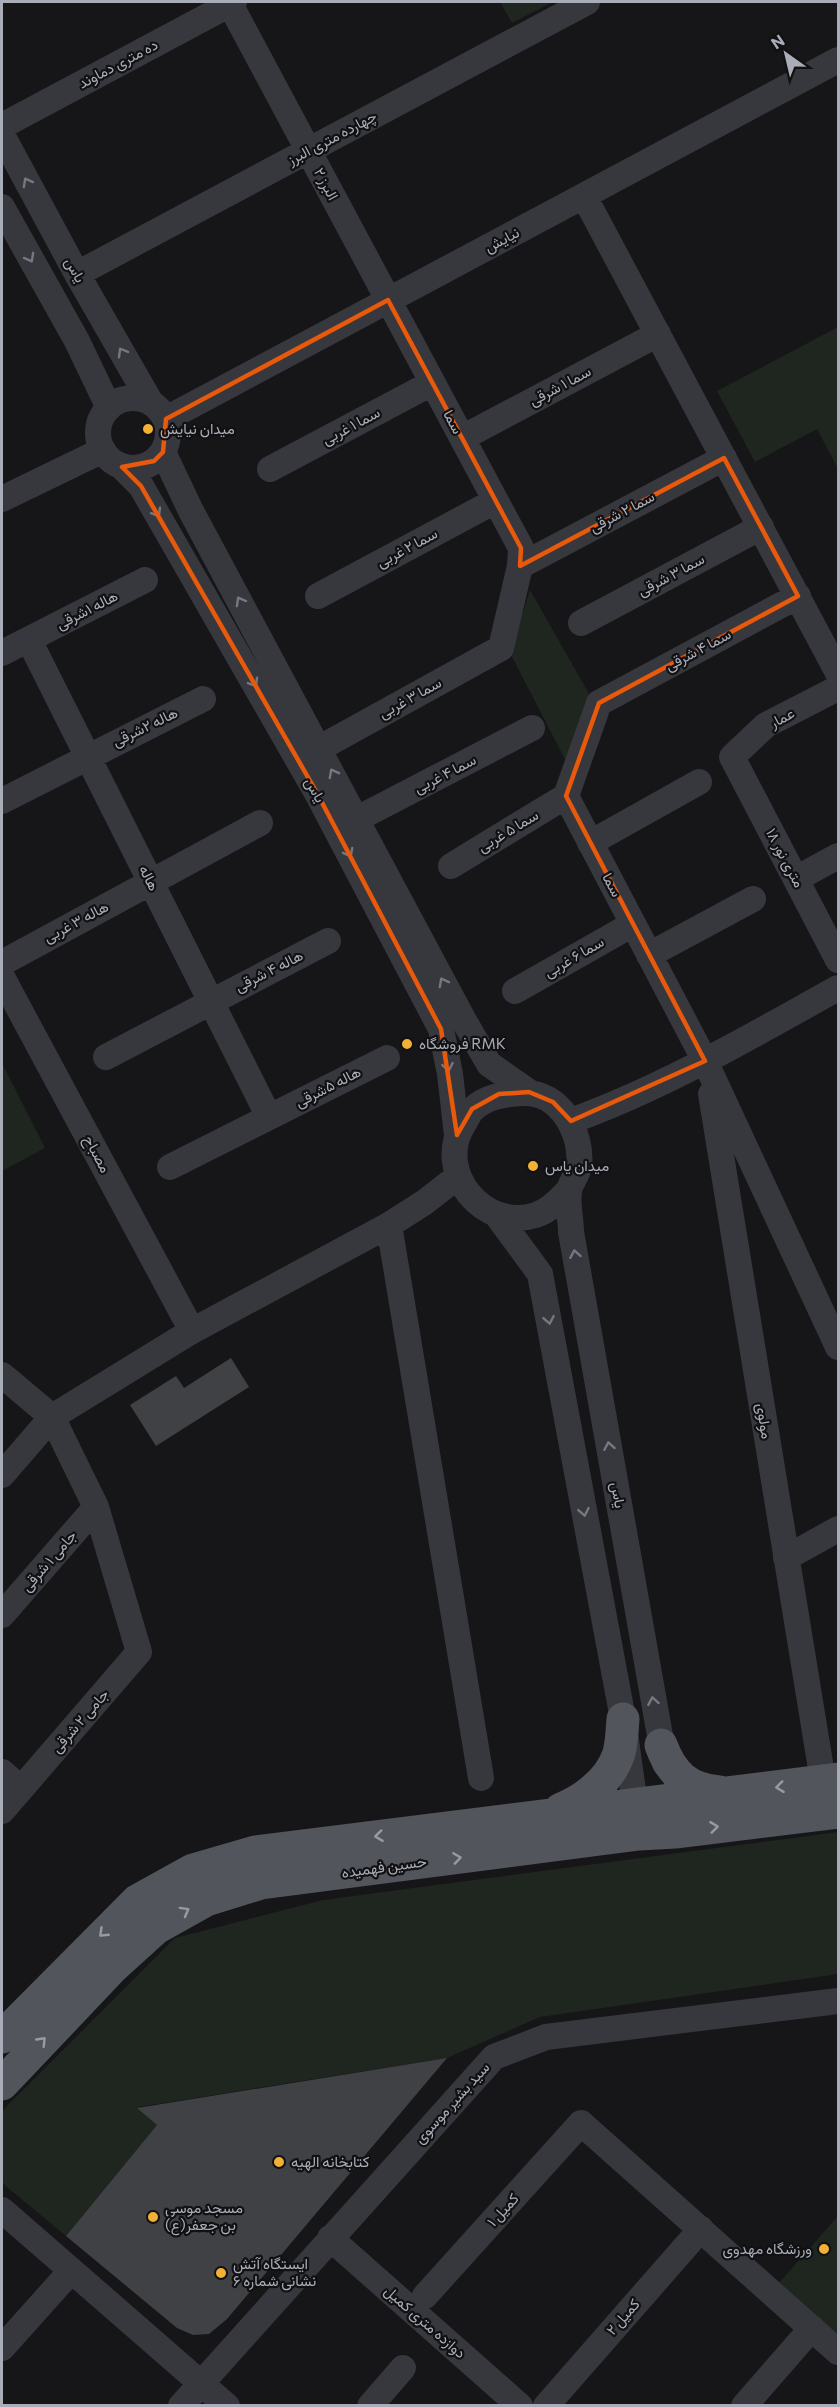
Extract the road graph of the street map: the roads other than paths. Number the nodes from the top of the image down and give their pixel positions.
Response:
1 (587, 2) edge
2 (232, 3) edge
3 (838, 60) edge
4 (2, 126) edge
5 (2, 135) edge
6 (308, 150) junction
7 (584, 196) junction
8 (2, 207) edge
9 (77, 274) junction
10 (388, 300) junction
11 (658, 334) junction
12 (432, 383) junction
13 (109, 408) junction
14 (158, 411) junction
15 (462, 438) junction
16 (103, 450) junction
17 (163, 452) junction
18 (724, 458) junction
19 (122, 466) junction
20 (270, 469) dead end
21 (2, 499) edge
22 (495, 501) junction
23 (761, 527) junction
24 (520, 566) junction
25 (145, 580) dead end
26 (318, 596) dead end
27 (798, 596) junction
28 (581, 623) dead end
29 (28, 640) junction
30 (501, 648) joint
31 (2, 653) edge
32 (838, 673) edge
33 (838, 688) edge
34 (203, 699) dead end
35 (532, 729) dead end
36 (320, 748) junction
37 (87, 756) junction
38 (732, 757) joint
39 (699, 782) dead end
40 (566, 796) junction
41 (2, 801) edge
42 (357, 819) junction
43 (260, 823) dead end
44 (590, 843) junction
45 (838, 856) edge
46 (451, 866) dead end
47 (796, 879) junction
48 (151, 882) junction
49 (753, 899) dead end
50 (633, 924) junction
51 (328, 941) dead end
52 (649, 955) junction
53 (838, 960) edge
54 (2, 963) edge
55 (2, 977) edge
56 (838, 988) edge
57 (515, 991) dead end
58 (211, 1001) junction
59 (106, 1057) dead end
60 (387, 1058) dead end
61 (705, 1061) junction
62 (529, 1092) junction
63 (269, 1117) junction
64 (571, 1121) junction
65 (457, 1135) junction
66 (170, 1167) dead end
67 (457, 1177) junction
68 (569, 1191) junction
69 (496, 1214) junction
70 (389, 1225) junction
71 (192, 1332) junction
72 (838, 1347) edge
73 (2, 1375) edge
74 (52, 1417) junction
75 (2, 1475) edge
76 (96, 1507) junction
77 (838, 1529) edge
78 (786, 1558) junction
79 (2, 1615) edge
80 (623, 1719) junction
81 (661, 1745) junction
82 (2, 1772) edge
83 (481, 1778) dead end
84 (831, 1780) edge
85 (21, 1789) junction
86 (730, 1793) junction
87 (671, 1800) junction
88 (2, 1811) edge
89 (838, 1812) edge
90 (544, 1816) junction
91 (637, 1819) junction
92 (675, 1832) junction
93 (838, 2001) edge
94 (2, 2037) edge
95 (2, 2084) edge
96 (2, 2210) edge
97 (700, 2229) junction
98 (330, 2238) junction
99 (71, 2271) junction
100 (425, 2296) dead end
101 (812, 2328) junction
102 (2, 2348) edge
103 (838, 2352) edge
104 (403, 2368) dead end
105 (200, 2383) junction
106 (181, 2406) edge
107 (226, 2406) edge
108 (370, 2406) edge
109 (520, 2406) edge
110 (546, 2406) edge
111 (744, 2406) edge

1 - 6 street, چهارده متری البرز
2 - 4 street, ده متری دماوند
2 - 6 street, البرز ۲
3 - 7 street, نیایش
9 -> 5 street, یاس
6 - 9 street, چهارده متری البرز
6 - 10 street, البرز ۲
7 - 10 street, نیایش
7 - 11 street
8 -> 13 street
14 -> 9 street, یاس
10 - 12 street, سما
10 - 14 street, نیایش
11 - 15 street, سما ۱ شرقی
11 - 18 street
12 - 15 street, سما
12 - 20 street, سما ۱ غربی
13 - 14 street
13 - 16 street
14 - 17 street
15 - 22 street, سما
16 - 19 street
16 - 21 street
17 - 19 street
36 -> 17 street, یاس
18 - 23 street
18 - 24 street, سما ۲ شرقی
19 -> 65 street, یاس
22 - 24 street, سما
22 - 26 street, سما ۲ غربی
23 - 27 street
23 - 28 street, سما ۳ شرقی
24 - 30 street, سما
25 - 29 street, هاله ۱شرقی
27 - 32 street
27 - 40 street, سما ۴ شرقی
29 - 31 street, هاله ۱شرقی
29 - 37 street, هاله
30 - 36 street, سما ۳ غربی
33 - 38 street, عمار
34 - 37 street, هاله ۲شرقی
35 - 42 street, سما ۴ غربی
42 -> 36 street, یاس
37 - 41 street, هاله ۲شرقی
37 - 48 street, هاله
38 - 47 street, ۱۸ متری نور
39 - 44 street
40 - 44 street, سما
40 - 46 street, سما ۵ غربی
62 -> 42 street, یاس
43 - 48 street, هاله ۳ غربی
44 - 50 street, سما
45 - 47 street
47 - 53 street, ۱۸ متری نور
48 - 54 street, هاله ۳ غربی
48 - 58 street, هاله
49 - 52 street
50 - 52 street, سما
50 - 57 street, سما ۶ غربی
51 - 58 street, هاله ۴ شرقی
52 - 61 street, سما
55 - 71 street, مصباح
56 - 61 street
58 - 59 street, هاله ۴ شرقی
58 - 63 street, هاله
60 - 63 street, هاله ۵شرقی
61 - 64 street
61 - 72 street, سما
61 - 78 street, مولوی
62 - 64 street
62 - 65 street
63 - 66 street, هاله ۵شرقی
64 - 68 street
65 - 67 street
67 - 69 street
67 - 70 street
68 - 69 street
81 -> 68 street, یاس
69 -> 80 street
70 - 71 street
70 - 83 street
71 - 74 street
73 - 74 street
74 - 75 street
74 - 76 street
76 - 79 street, جامی ۱ شرقی
76 - 85 street, جامی ۲ شرقی
77 - 78 street
78 - 84 street, مولوی
80 - 90 main road
80 - 91 street
81 - 86 main road
81 - 87 street, یاس
82 - 85 street
84 -> 86 main road, حسین فهمیده
85 - 88 street, جامی ۲ شرقی
86 - 87 main road, حسین فهمیده
87 - 91 main road, حسین فهمیده
87 - 92 main road
92 -> 89 main road, حسین فهمیده
90 - 91 main road, حسین فهمیده
90 -> 94 main road, حسین فهمیده
91 - 92 main road, حسین فهمیده
95 -> 91 main road, حسین فهمیده
93 - 98 street, سید بشیر موسوی
96 - 99 street
97 - 100 street, کمیل ۱
97 - 101 street
97 - 110 street, کمیل ۲
98 - 105 street, سید بشیر موسوی
98 - 109 street, دوازده متری کمیل
99 - 102 street
99 - 105 street
101 - 103 street
101 - 111 street
104 - 108 street
105 - 106 street, سید بشیر موسوی
105 - 107 street

